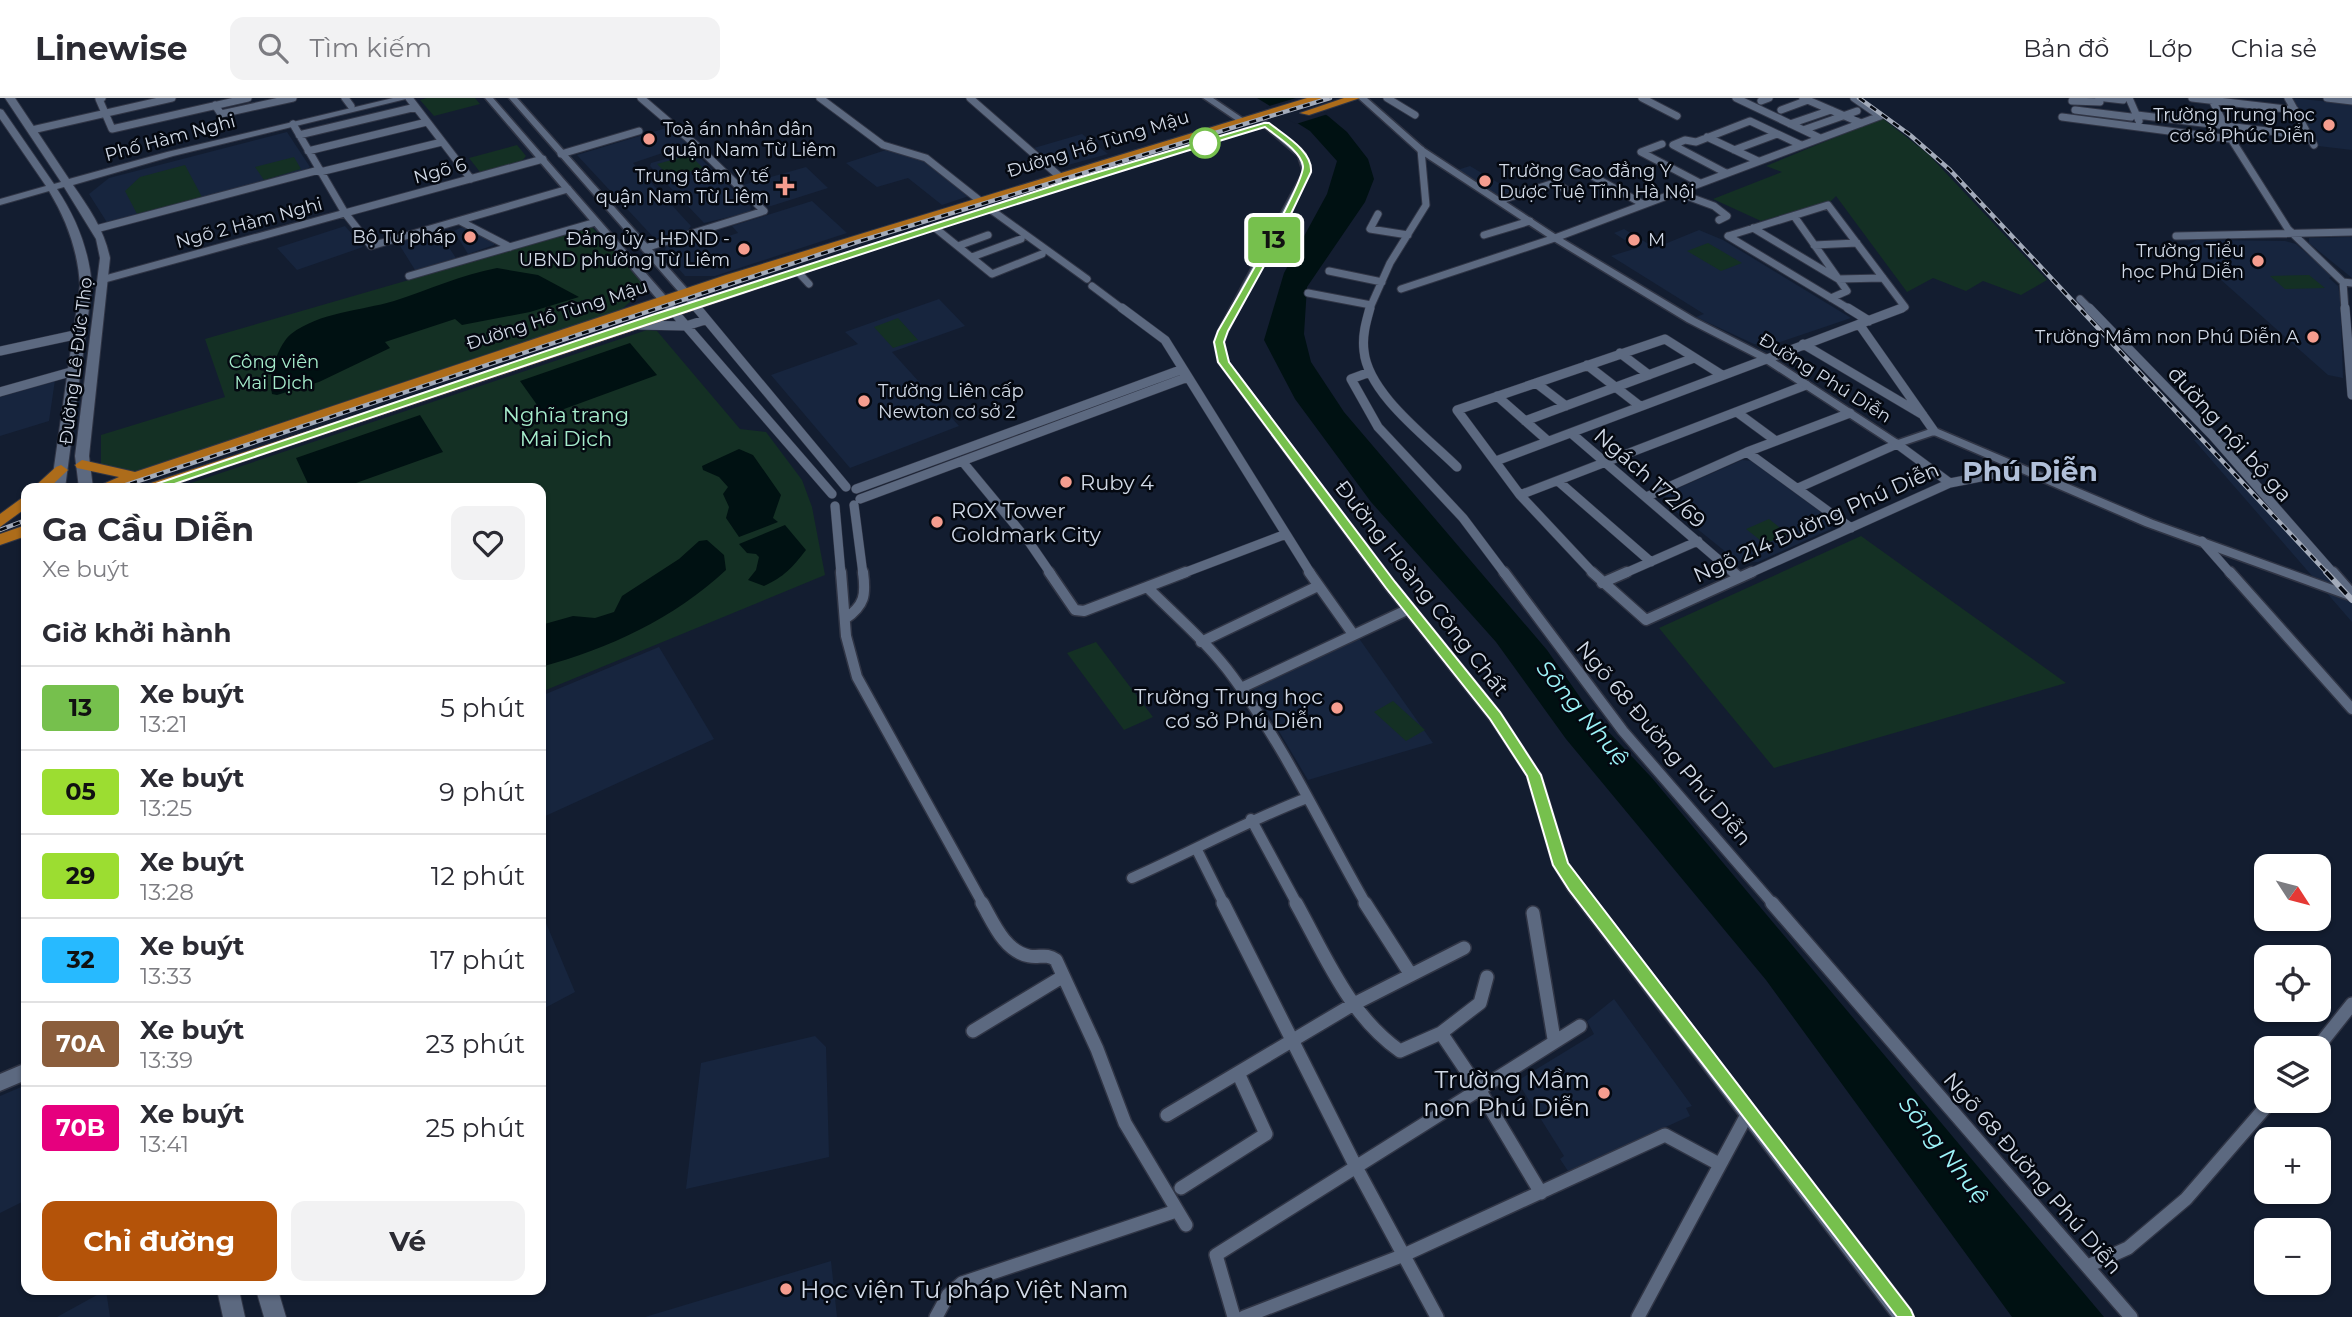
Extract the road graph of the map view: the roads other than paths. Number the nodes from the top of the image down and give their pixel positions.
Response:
1 (10, 98) edge
2 (102, 98) edge
3 (172, 98) edge
4 (248, 98) edge
5 (292, 98) edge
6 (383, 98) edge
7 (407, 98) edge
8 (489, 98) edge
9 (513, 98) edge
10 (641, 98) edge
11 (820, 98) edge
12 (970, 98) edge
13 (1207, 98) edge
14 (1355, 98) edge
15 (1362, 98) edge
16 (1387, 98) edge
17 (1642, 98) edge
18 (1736, 98) edge
19 (1854, 98) edge
20 (2099, 98) edge
21 (2105, 98) edge
22 (2192, 98) edge
23 (2288, 98) edge
24 (2327, 98) edge
25 (162, 99) edge
26 (1806, 99) edge
27 (2125, 99) edge
28 (2212, 99) edge
29 (2071, 100) edge
30 (1839, 101) dead end
31 (2352, 101) edge
32 (348, 102) edge
33 (1318, 103) edge
34 (215, 105) junction
35 (1820, 105) junction
36 (416, 107) junction
37 (1781, 110) dead end
38 (1831, 110) junction
39 (2295, 110) junction
40 (1797, 111) dead end
41 (1857, 111) dead end
42 (0, 112) edge
43 (104, 113) junction
44 (1415, 115) dead end
45 (1677, 116) dead end
46 (1843, 116) junction
47 (2062, 117) dead end
48 (1268, 118) junction
49 (2135, 119) junction
50 (1242, 121) junction
51 (427, 122) junction
52 (293, 124) junction
53 (1790, 124) junction
54 (1861, 124) junction
55 (2224, 126) junction
56 (32, 130) junction
57 (1803, 130) junction
58 (639, 131) dead end
59 (1777, 134) junction
60 (299, 135) junction
61 (235, 136) junction
62 (2309, 136) junction
63 (1707, 137) junction
64 (1820, 138) junction
65 (2230, 138) junction
66 (441, 139) junction
67 (1662, 144) dead end
68 (1801, 145) junction
69 (2314, 145) dead end
70 (1421, 150) junction
71 (1734, 150) junction
72 (308, 151) junction
73 (561, 154) junction
74 (543, 159) junction
75 (1758, 161) junction
76 (1087, 167) junction
77 (1576, 167) dead end
78 (57, 168) junction
79 (319, 170) junction
80 (93, 173) junction
81 (1726, 173) junction
82 (1058, 175) junction
83 (1098, 175) junction
84 (33, 178) junction
85 (471, 179) junction
86 (1700, 183) junction
87 (68, 185) junction
88 (48, 186) junction
89 (568, 189) junction
90 (1565, 189) dead end
91 (1676, 192) junction
92 (14, 195) junction
93 (0, 196) edge
94 (57, 200) junction
95 (979, 200) junction
96 (1501, 200) junction
97 (0, 202) edge
98 (1643, 204) junction
99 (990, 209) junction
100 (345, 213) junction
101 (1378, 214) dead end
102 (1794, 216) junction
103 (918, 219) junction
104 (1719, 220) dead end
105 (460, 221) junction
106 (1530, 221) junction
107 (596, 222) junction
108 (932, 228) junction
109 (1753, 228) junction
110 (96, 229) junction
111 (2352, 232) edge
112 (2292, 234) junction
113 (988, 235) dead end
114 (1408, 235) junction
115 (1484, 235) dead end
116 (2176, 236) dead end
117 (1557, 239) junction
118 (1857, 243) junction
119 (1814, 245) junction
120 (958, 246) junction
121 (510, 247) junction
122 (645, 248) junction
123 (1042, 254) junction
124 (972, 257) junction
125 (1502, 258) dead end
126 (1061, 261) junction
127 (1329, 271) dead end
128 (798, 272) junction
129 (409, 276) dead end
130 (1883, 278) junction
131 (105, 279) junction
132 (1838, 279) junction
133 (1382, 282) junction
134 (2347, 283) edge
135 (809, 284) dead end
136 (1401, 289) dead end
137 (685, 293) junction
138 (1308, 293) dead end
139 (1831, 298) junction
140 (2080, 299) dead end
141 (663, 300) junction
142 (696, 305) junction
143 (1371, 305) junction
144 (2349, 310) edge
145 (674, 312) junction
146 (705, 320) junction
147 (1869, 321) junction
148 (1859, 324) junction
149 (632, 326) junction
150 (687, 326) junction
151 (79, 334) junction
152 (2349, 334) edge
153 (1803, 344) junction
154 (0, 351) edge
155 (1620, 354) junction
156 (1694, 358) junction
157 (1765, 358) junction
158 (485, 359) junction
159 (1587, 365) junction
160 (2350, 368) edge
161 (74, 370) junction
162 (495, 371) junction
163 (1370, 372) junction
164 (1185, 373) junction
165 (1649, 375) junction
166 (1722, 375) junction
167 (456, 377) junction
168 (2351, 381) edge
169 (1536, 383) junction
170 (1806, 385) junction
171 (1614, 387) junction
172 (0, 393) edge
173 (2352, 395) edge
174 (1497, 396) junction
175 (1095, 401) junction
176 (1640, 406) junction
177 (1566, 407) junction
178 (1104, 409) junction
179 (1738, 413) junction
180 (1850, 413) junction
181 (1923, 415) junction
182 (1525, 421) junction
183 (1934, 431) junction
184 (1571, 433) junction
185 (1548, 441) junction
186 (1776, 441) junction
187 (1897, 444) junction
188 (1747, 452) junction
189 (82, 460) junction
190 (962, 461) junction
191 (1496, 461) junction
192 (1607, 464) junction
193 (62, 466) junction
194 (1457, 467) dead end
195 (2006, 472) dead end
196 (138, 476) junction
197 (1558, 481) junction
198 (45, 483) edge
199 (59, 483) edge
200 (85, 483) edge
201 (116, 483) edge
202 (164, 483) edge
203 (1950, 483) junction
204 (1798, 488) junction
205 (832, 495) junction
206 (854, 495) junction
207 (1520, 495) junction
208 (1646, 498) junction
209 (21, 504) edge
210 (835, 506) junction
211 (21, 516) edge
212 (0, 523) edge
213 (1851, 528) junction
214 (21, 532) edge
215 (1286, 534) junction
216 (0, 540) edge
217 (1698, 541) junction
218 (2202, 541) junction
219 (1651, 562) junction
220 (1739, 577) junction
221 (1602, 583) junction
222 (1318, 586) junction
223 (1147, 588) junction
224 (2352, 596) edge
225 (1409, 609) junction
226 (845, 619) junction
227 (1353, 634) junction
228 (1201, 642) junction
229 (1241, 688) junction
230 (2352, 709) edge
231 (1307, 798) junction
232 (1251, 819) junction
233 (1197, 849) junction
234 (1132, 878) dead end
235 (1533, 913) dead end
236 (1464, 948) dead end
237 (1410, 975) junction
238 (1062, 977) junction
239 (1487, 977) dead end
240 (2352, 1004) edge
241 (1352, 1005) junction
242 (1580, 1026) dead end
243 (974, 1031) dead end
244 (1441, 1033) junction
245 (2327, 1036) edge
246 (1554, 1039) junction
247 (1295, 1040) junction
248 (21, 1073) edge
249 (1238, 1073) junction
250 (0, 1083) edge
251 (1479, 1088) junction
252 (1749, 1111) junction
253 (2261, 1113) edge
254 (1167, 1115) dead end
255 (1719, 1164) junction
256 (1356, 1167) junction
257 (1181, 1188) dead end
258 (1541, 1193) junction
259 (1176, 1211) junction
260 (1186, 1225) dead end
261 (1404, 1255) junction
262 (2088, 1266) junction
263 (229, 1295) edge
264 (268, 1295) edge
265 (234, 1317) edge
266 (275, 1317) edge
267 (936, 1317) edge
268 (1234, 1317) edge
269 (1244, 1317) edge
270 (1437, 1317) edge
271 (1638, 1317) edge
272 (1904, 1317) edge
273 (2131, 1317) edge

1 - 56 main road, Đường Lê Đức Thọ
2 - 43 street
3 - 25 street
4 - 34 street
5 - 34 street
6 - 32 main road, Phố Hàm Nghi
7 - 36 street
7 - 52 main road, Phố Hàm Nghi
8 - 74 street
9 - 73 street
10 - 122 street
11 - 95 street
12 - 82 street
13 - 50 street
14 - 33 highway
15 - 70 street, Đường Phú Diễn
16 - 44 street
17 - 45 street
18 - 53 street
19 - 54 street
20 - 29 street
21 - 27 street
22 - 28 street
23 - 39 street
24 - 31 street
25 - 43 street
26 - 35 street
26 - 37 street
27 - 49 street
28 - 39 street
28 - 55 street
29 - 49 street
30 - 35 street
32 - 61 main road, Phố Hàm Nghi
33 - 48 highway
33 - 48 highway, Đường Hồ Tùng Mậu
34 - 43 street
35 - 38 street
35 - 40 street
36 - 51 street
36 - 60 street
38 - 46 street
38 - 53 street
39 - 62 street
41 - 46 street
42 - 84 main road, Đường Lê Đức Thọ
43 - 56 street
46 - 54 street
46 - 57 street
47 - 65 street
48 - 50 highway, Đường Hồ Tùng Mậu
48 - 83 highway, Đường Hồ Tùng Mậu
48 - 225 street, Đường Hoàng Công Chất
49 - 55 street
50 - 76 highway, Đường Hồ Tùng Mậu
51 - 66 street
51 - 72 street
52 - 60 street, Ngõ 2 Hàm Nghi
52 - 61 main road, Phố Hàm Nghi
53 - 57 street
54 - 64 street
55 - 62 street
55 - 65 street
56 - 78 main road, Đường Lê Đức Thọ
57 - 64 street
58 - 73 street
59 - 63 street
59 - 68 street
59 - 71 street
60 - 72 street, Ngõ 2 Hàm Nghi
61 - 80 main road, Phố Hàm Nghi
62 - 69 street
63 - 71 street
63 - 81 street
64 - 68 street
65 - 112 street
66 - 79 street
66 - 85 street
67 - 86 street
68 - 75 street
70 - 96 street, Đường Phú Diễn
70 - 114 street
71 - 75 street
72 - 79 street, Ngõ 2 Hàm Nghi
73 - 74 street
73 - 122 street
74 - 85 street, Ngõ 6
74 - 89 street
75 - 81 street
76 - 82 highway, Đường Hồ Tùng Mậu
76 - 83 highway
77 - 98 street
78 - 80 main road
78 - 87 main road, Đường Lê Đức Thọ
79 - 100 street, Ngõ 2 Hàm Nghi
79 - 110 street
80 - 87 main road
80 - 87 main road, Phố Hàm Nghi
81 - 86 street
82 - 95 highway, Đường Hồ Tùng Mậu
83 - 99 highway, Đường Hồ Tùng Mậu
84 - 88 main road, Đường Lê Đức Thọ
84 - 92 main road
85 - 100 street, Ngõ 6
86 - 91 street
87 - 88 main road, Phố Hàm Nghi
87 - 110 main road, Đường Lê Đức Thọ
88 - 92 main road, Phố Hàm Nghi
88 - 94 main road, Đường Lê Đức Thọ
89 - 105 street
89 - 107 street
90 - 96 street
91 - 98 street
91 - 104 street
92 - 93 main road
92 - 94 main road
92 - 97 main road
94 - 151 main road, Đường Lê Đức Thọ
95 - 99 highway
95 - 103 highway, Đường Hồ Tùng Mậu
96 - 106 street, Đường Phú Diễn
98 - 117 street
99 - 108 highway, Đường Hồ Tùng Mậu
99 - 126 street
100 - 105 street
100 - 131 street, Ngõ 2 Hàm Nghi
101 - 114 street
102 - 109 street
102 - 118 street
102 - 119 street
103 - 108 highway
103 - 137 highway, Đường Hồ Tùng Mậu
105 - 121 street
106 - 115 street
106 - 117 street, Đường Phú Diễn
107 - 121 street
107 - 141 street
108 - 120 street
108 - 128 highway, Đường Hồ Tùng Mậu
109 - 132 street
109 - 139 street
110 - 131 main road, Đường Lê Đức Thọ
111 - 112 street
112 - 116 street
112 - 134 street
113 - 120 street
114 - 133 street
117 - 125 street
117 - 136 street
117 - 157 street, Đường Phú Diễn
118 - 119 street
118 - 130 street
119 - 132 street
120 - 124 street
121 - 129 street
122 - 137 street
123 - 124 street
123 - 124 street
123 - 126 street
126 - 164 street
127 - 133 street
128 - 135 street
128 - 142 highway, Đường Hồ Tùng Mậu
130 - 132 street
130 - 147 street
131 - 189 main road, Đường Lê Đức Thọ
132 - 139 street
133 - 143 street
134 - 144 street
137 - 141 highway, Đường Hồ Tùng Mậu
137 - 142 street
138 - 143 street
139 - 147 street
140 - 224 street, đường nội bộ ga
141 - 145 street
141 - 158 highway, Đường Hồ Tùng Mậu
142 - 145 highway, Đường Hồ Tùng Mậu
142 - 146 street
143 - 163 street
144 - 152 street
145 - 149 highway, Đường Hồ Tùng Mậu
145 - 150 street
146 - 150 street
146 - 206 street
147 - 148 street
148 - 153 street
148 - 181 street
149 - 150 street
149 - 162 highway, Đường Hồ Tùng Mậu
150 - 205 street
151 - 154 street
151 - 161 main road, Đường Lê Đức Thọ
152 - 160 street
153 - 157 street
153 - 181 street
155 - 156 street
155 - 159 street
155 - 165 street
156 - 165 street
156 - 166 street
157 - 166 street
157 - 170 street, Đường Phú Diễn
158 - 162 highway
158 - 167 highway, Đường Hồ Tùng Mậu
159 - 169 street
159 - 171 street
160 - 168 street
161 - 172 street
161 - 193 main road, Đường Lê Đức Thọ
162 - 167 highway, Đường Hồ Tùng Mậu
163 - 194 street
163 - 262 street, Ngõ 68 Đường Phú Diễn
164 - 175 street
164 - 178 street
164 - 215 street
165 - 171 street
166 - 176 street
167 - 196 highway, Đường Hồ Tùng Mậu
167 - 202 highway, Đường Hồ Tùng Mậu
168 - 173 street
169 - 174 street
169 - 177 street
170 - 179 street
170 - 180 street, Đường Phú Diễn
171 - 176 street
171 - 177 street
174 - 182 street
174 - 191 street
175 - 178 street
175 - 206 street
176 - 184 street
177 - 182 street
178 - 190 street
179 - 186 street
179 - 192 street
180 - 186 street
180 - 187 street, Đường Phú Diễn
181 - 183 street
182 - 185 street
183 - 187 street, Đường Phú Diễn
183 - 218 street
184 - 185 street
184 - 192 street, Ngách 172/69
185 - 191 street
186 - 188 street
187 - 203 street
187 - 204 street
188 - 204 street
188 - 208 street
189 - 193 main road
189 - 196 highway
189 - 200 main road, Đường Lê Đức Thọ
190 - 206 street
190 - 223 street
191 - 207 street
192 - 197 street
192 - 208 street, Ngách 172/69
193 - 198 highway
193 - 199 main road, Đường Lê Đức Thọ
195 - 203 street, Ngõ 214 Đường Phú Diễn
196 - 201 highway, Đường Hồ Tùng Mậu
197 - 207 street
197 - 219 street
203 - 213 street, Ngõ 214 Đường Phú Diễn
204 - 213 street
205 - 206 street
205 - 210 street
206 - 210 street
206 - 226 street
207 - 221 street
208 - 217 street, Ngách 172/69
209 - 212 highway
210 - 226 street
211 - 212 highway
213 - 220 street, Ngõ 214 Đường Phú Diễn
214 - 216 highway
215 - 222 street
215 - 223 street
217 - 219 street
217 - 220 street, Ngách 172/69
218 - 224 street
218 - 230 street
219 - 221 street
220 - 221 street, Ngõ 214 Đường Phú Diễn
222 - 227 street
222 - 228 street
223 - 228 street
225 - 227 street
225 - 252 street, Đường Hoàng Công Chất
226 - 238 street
227 - 229 street
228 - 229 street
229 - 231 street
231 - 232 street
231 - 237 street
232 - 233 street
232 - 241 street
233 - 234 street
233 - 247 street
235 - 246 street
236 - 237 street
237 - 241 street
238 - 243 street
238 - 259 street
239 - 244 street
240 - 245 street
241 - 244 street
241 - 247 street
242 - 246 street
244 - 251 street
246 - 251 street
247 - 249 street
247 - 256 street
248 - 250 street
249 - 254 street
249 - 257 street
251 - 256 street
251 - 258 street
252 - 255 street
252 - 272 street, Đường Hoàng Công Chất
253 - 262 street
255 - 258 street
255 - 271 street
256 - 261 street
256 - 268 street
258 - 261 street
259 - 260 street
259 - 267 street
261 - 269 street
261 - 270 street
262 - 273 street, Ngõ 68 Đường Phú Diễn
263 - 265 main road
264 - 266 main road

